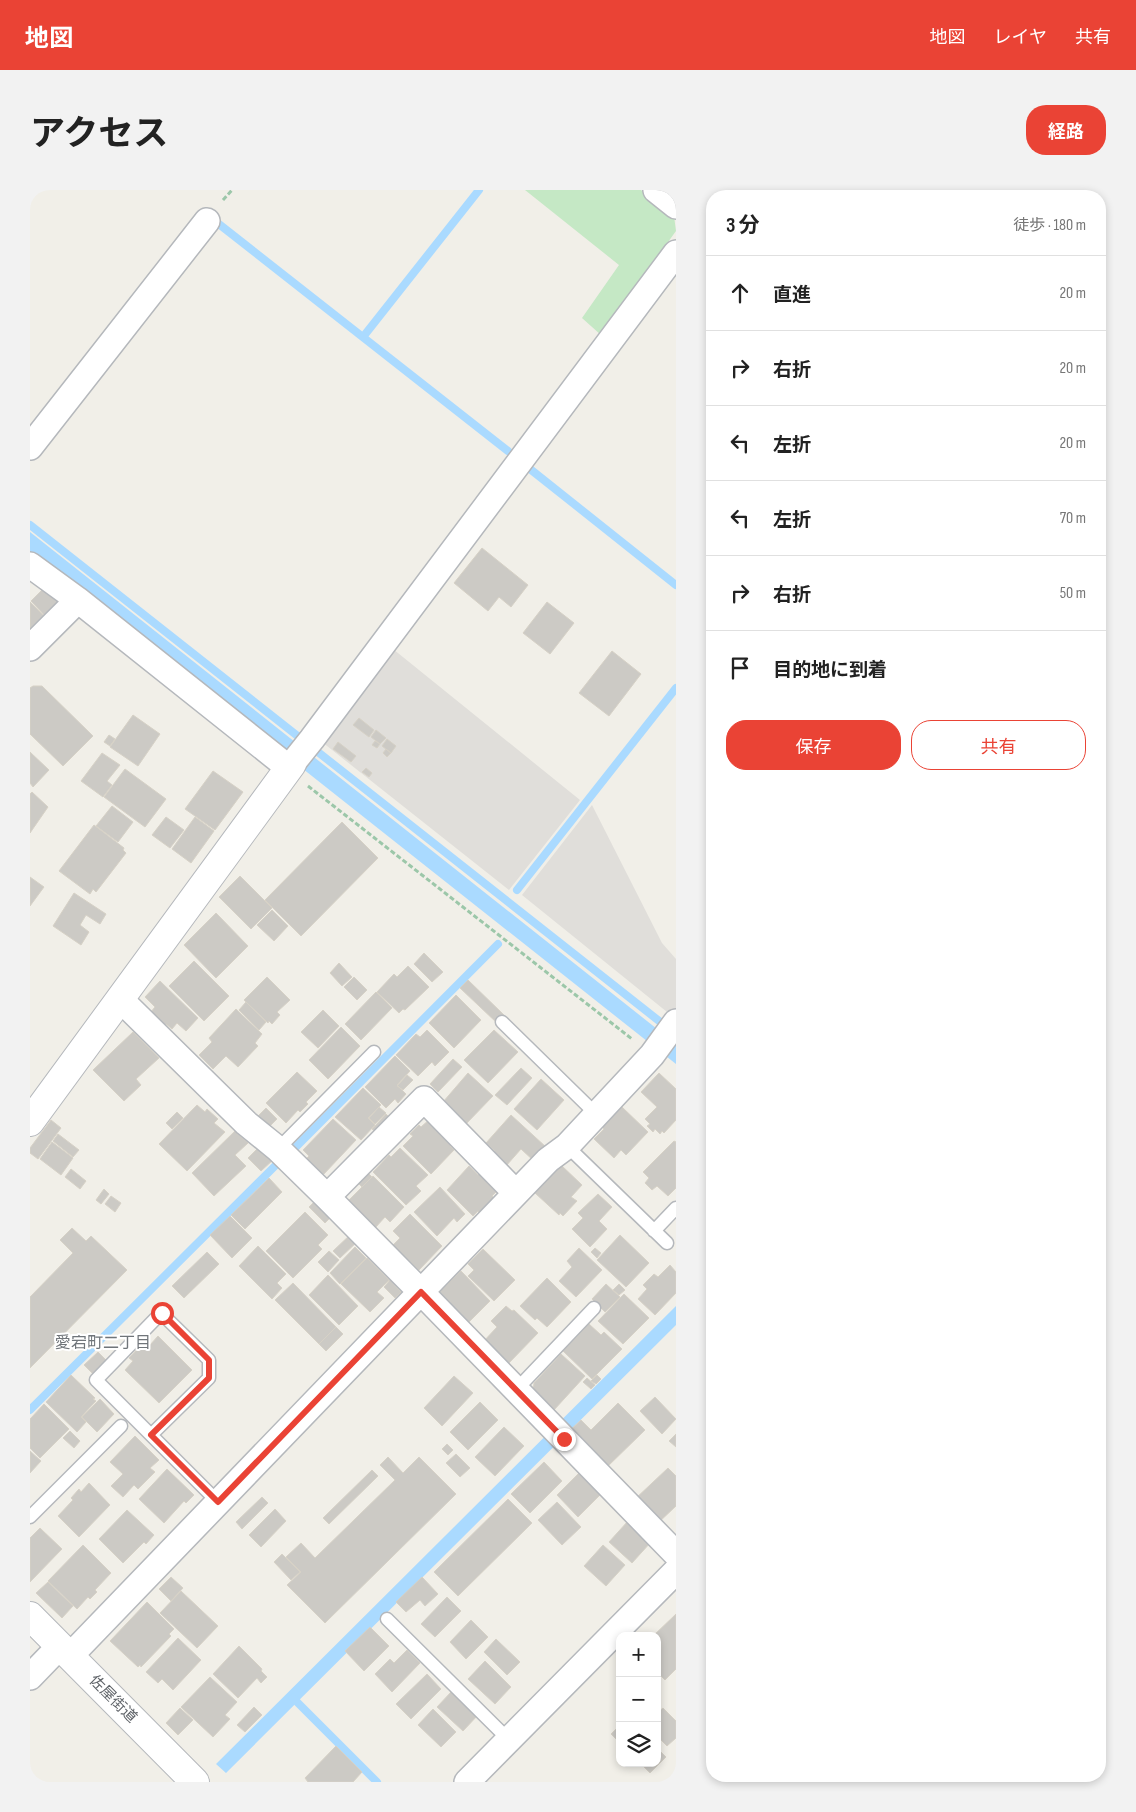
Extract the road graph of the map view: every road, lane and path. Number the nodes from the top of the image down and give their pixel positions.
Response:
1 (656, 190) edge
2 (676, 206) edge
3 (207, 220) dead end
4 (676, 253) edge
5 (30, 448) edge
6 (30, 565) edge
7 (78, 600) junction
8 (30, 648) edge
9 (289, 768) junction
10 (120, 999) junction
11 (502, 1022) dead end
12 (675, 1023) edge
13 (374, 1052) dead end
14 (653, 1054) junction
15 (596, 1114) junction
16 (30, 1122) edge
17 (567, 1146) junction
18 (278, 1148) junction
19 (516, 1193) junction
20 (327, 1197) junction
21 (676, 1208) edge
22 (654, 1231) junction
23 (667, 1243) dead end
24 (421, 1292) junction
25 (594, 1308) dead end
26 (516, 1390) junction
27 (121, 1426) dead end
28 (151, 1435) junction
29 (218, 1502) junction
30 (30, 1518) edge
31 (676, 1554) edge
32 (676, 1571) edge
33 (30, 1616) edge
34 (387, 1618) dead end
35 (65, 1651) junction
36 (30, 1677) edge
37 (509, 1740) junction
38 (195, 1782) edge
39 (467, 1782) edge

1 - 2 street
3 - 5 street
4 - 9 street
6 - 7 street
7 - 8 street
7 - 9 street
9 - 10 street
9 - 14 path
10 - 16 street
10 - 18 street
11 - 15 lane
12 - 14 street
13 - 18 lane
14 - 15 street
15 - 17 street
17 - 19 street
17 - 22 lane
18 - 20 street
19 - 20 street
19 - 24 street
20 - 24 street
21 - 22 lane
22 - 23 lane
24 - 26 street
24 - 29 street
25 - 26 lane
26 - 31 street
27 - 30 lane
28 - 28 lane
28 - 29 lane
29 - 35 street
32 - 37 street
33 - 35 street, 佐屋街道
34 - 37 lane
35 - 36 street
35 - 38 street, 佐屋街道
37 - 39 street

